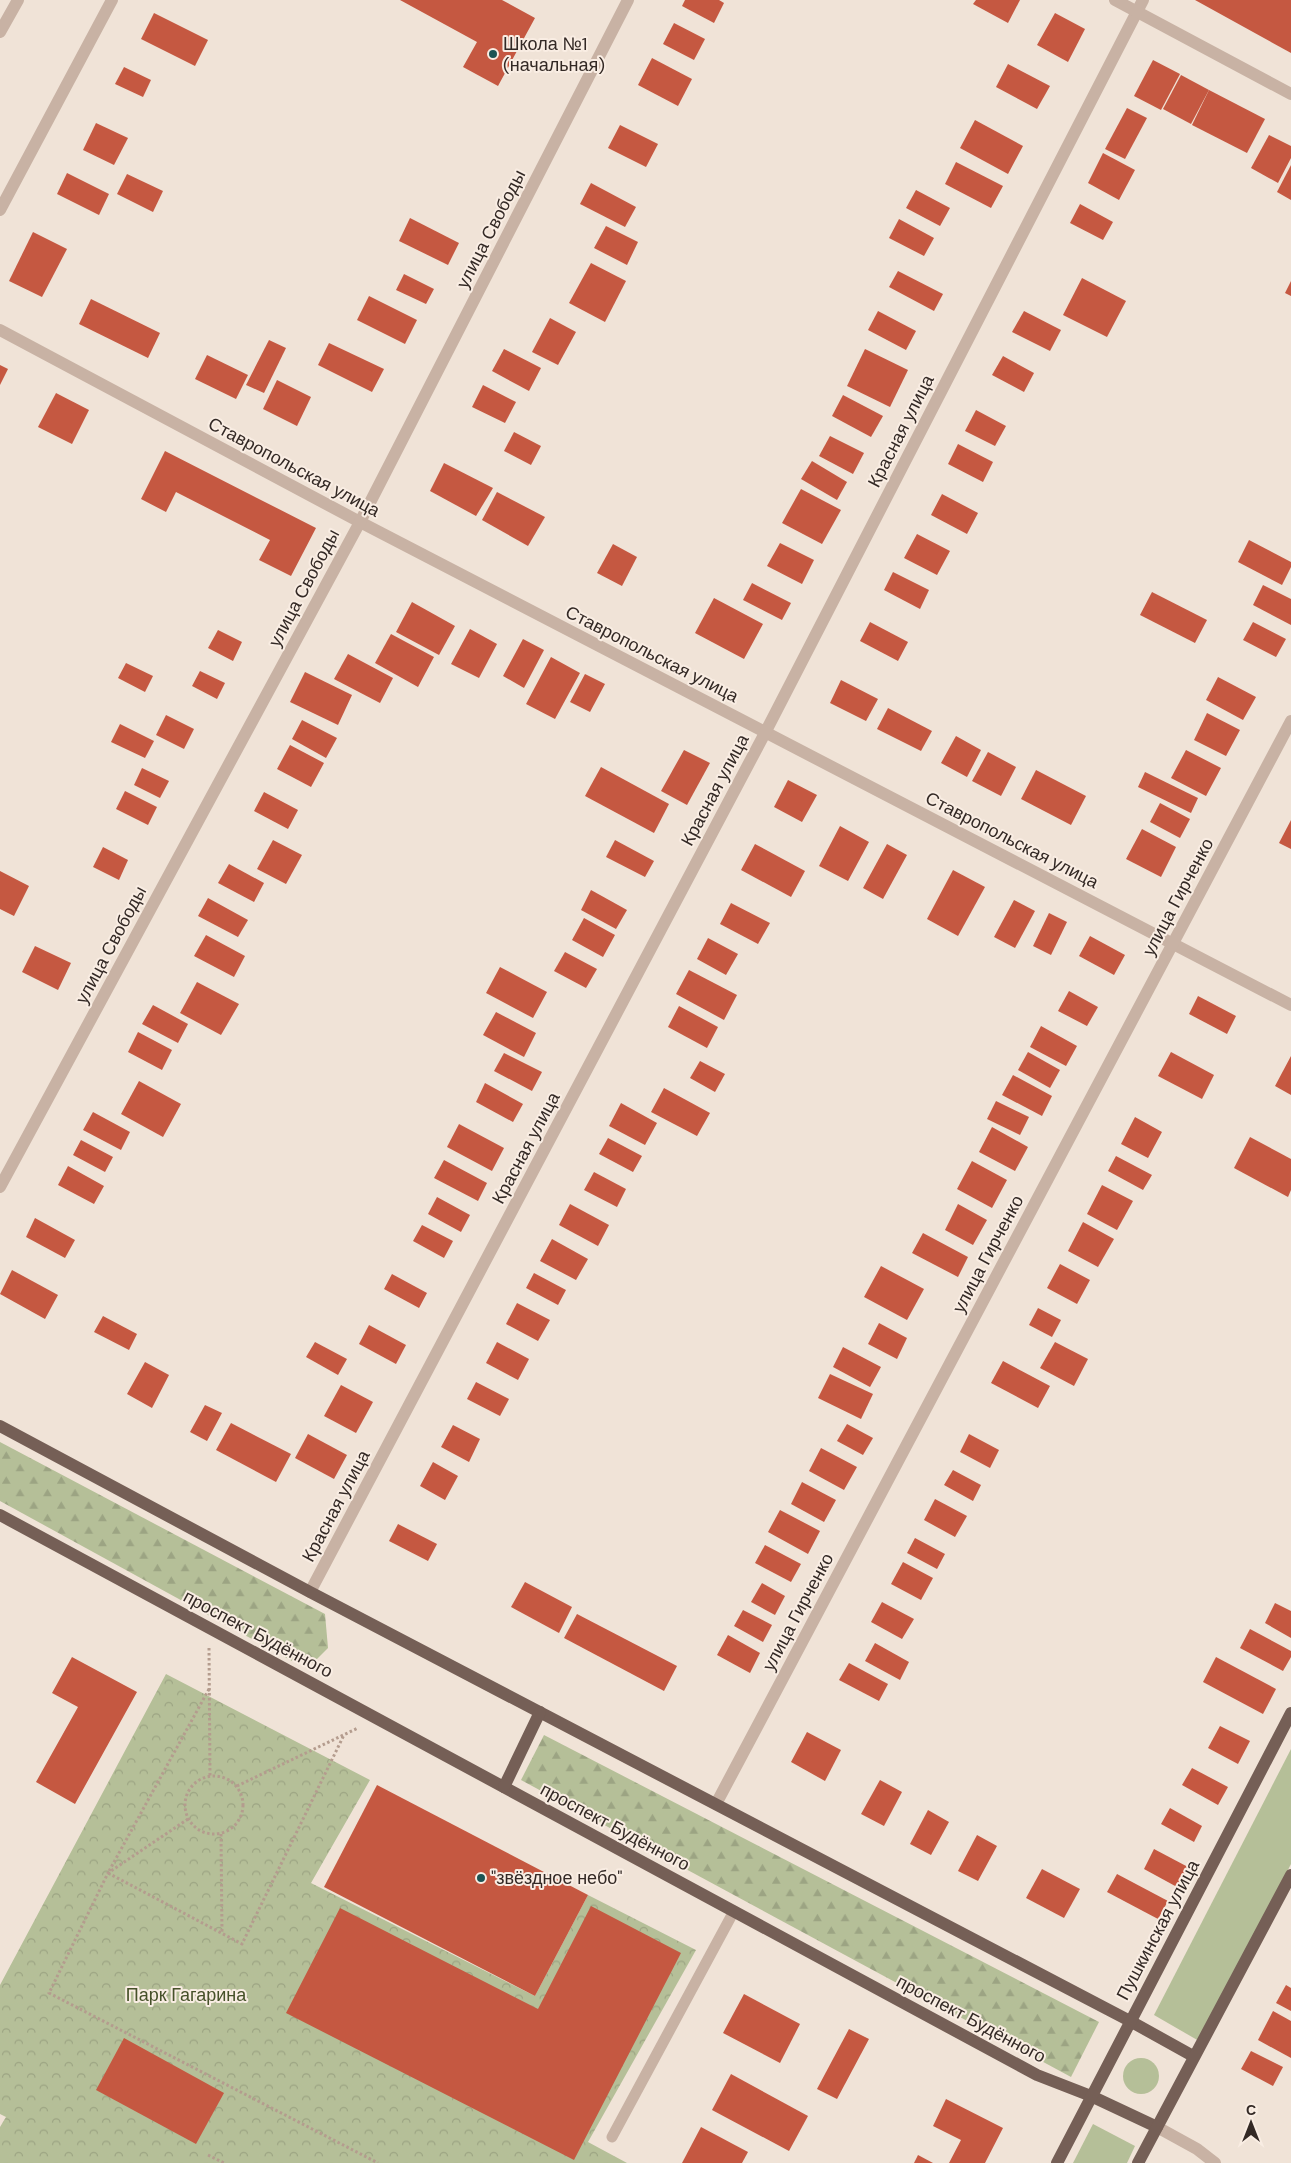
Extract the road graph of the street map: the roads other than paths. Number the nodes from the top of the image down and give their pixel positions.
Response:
1 (18, 0) edge
2 (112, 0) edge
3 (628, 0) edge
4 (1115, 0) edge
5 (1140, 6) edge
6 (0, 32) edge
7 (1291, 94) edge
8 (0, 210) edge
9 (0, 330) edge
10 (360, 522) junction
11 (1291, 721) edge
12 (765, 732) junction
13 (1174, 942) junction
14 (1291, 1005) edge
15 (0, 1188) edge
16 (0, 1426) edge
17 (0, 1515) edge
18 (310, 1592) junction
19 (540, 1712) junction
20 (1291, 1713) edge
21 (504, 1787) junction
22 (716, 1804) junction
23 (1291, 1874) edge
24 (734, 1911) junction
25 (1130, 2021) junction
26 (1193, 2056) junction
27 (1091, 2096) junction
28 (1157, 2127) junction
29 (612, 2137) dead end
30 (1057, 2163) edge
31 (1138, 2163) edge
32 (1215, 2163) edge

1 - 6 street
2 - 8 street
3 - 10 street, улица Свободы
4 - 5 street
5 - 7 street
5 - 12 street, Красная улица
9 - 10 street, Ставропольская улица
10 - 12 street, Ставропольская улица
10 - 15 street, улица Свободы
11 - 13 street, улица Гирченко
12 - 13 street, Ставропольская улица
12 - 18 street, Красная улица
13 - 14 street, Ставропольская улица
13 - 22 street, улица Гирченко
16 - 18 main road
17 - 21 main road, проспект Будённого
18 - 19 main road
19 - 21 main road
19 - 22 main road
20 - 25 main road, Пушкинская улица
21 - 24 main road, проспект Будённого
22 - 25 main road
23 - 26 main road
24 - 27 main road, проспект Будённого
24 - 29 lane
25 - 26 main road
25 - 27 main road, Пушкинская улица
26 - 28 main road
27 - 28 main road, проспект Будённого
27 - 30 main road, Пушкинская улица
28 - 31 main road
28 - 32 street, проспект Будённого

